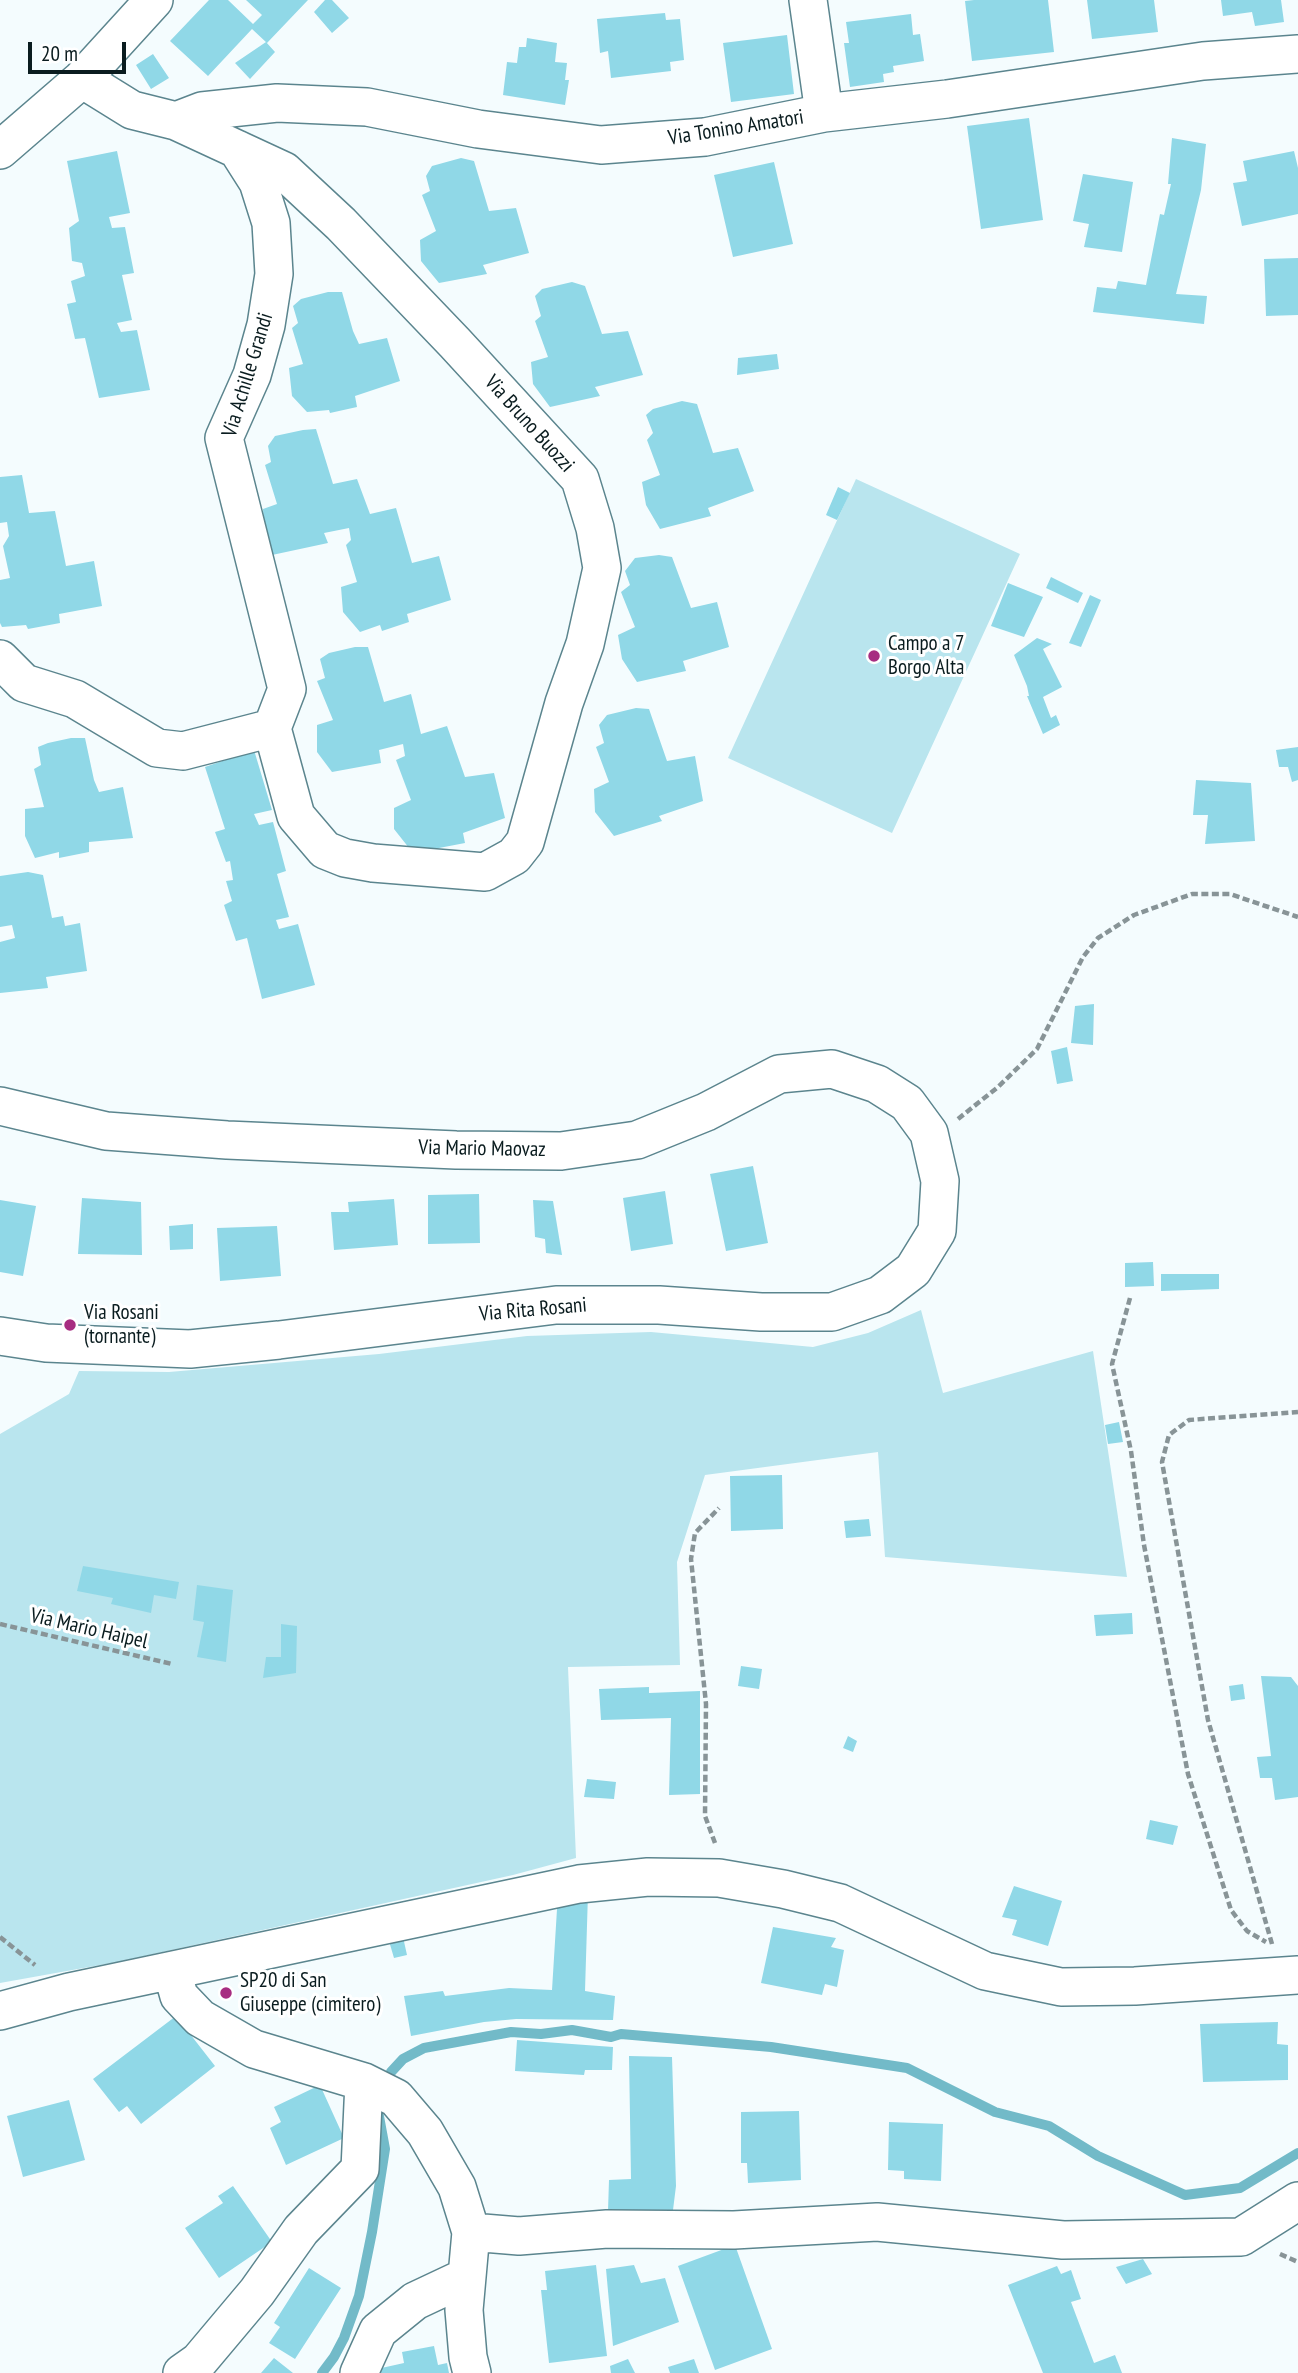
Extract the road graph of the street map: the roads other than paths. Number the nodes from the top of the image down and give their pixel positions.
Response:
1 (154, 0) edge
2 (808, 0) edge
3 (1298, 54) edge
4 (82, 79) junction
5 (824, 113) junction
6 (176, 121) junction
7 (237, 149) junction
8 (0, 150) edge
9 (0, 659) edge
10 (272, 728) junction
11 (0, 1106) edge
12 (929, 1133) joint
13 (0, 1336) edge
14 (172, 1971) junction
15 (1298, 1975) edge
16 (0, 2011) edge
17 (364, 2082) junction
18 (1298, 2201) edge
19 (471, 2232) junction
20 (466, 2277) junction
21 (182, 2373) edge
22 (359, 2373) edge
23 (472, 2373) edge

1 - 4 street
2 - 5 street
3 - 5 street, Via Tonino Amatori
4 - 6 street
4 - 8 street
5 - 6 street, Via Tonino Amatori
6 - 7 street
7 - 10 street, Via Achille Grandi
7 - 10 street, Via Bruno Buozzi
9 - 10 street
11 - 12 street, Via Mario Maovaz
12 - 13 street, Via Rita Rosani
14 - 15 street
14 - 16 street
14 - 17 street
17 - 19 street
17 - 21 street
18 - 19 street
19 - 20 street
20 - 22 street
20 - 23 street

